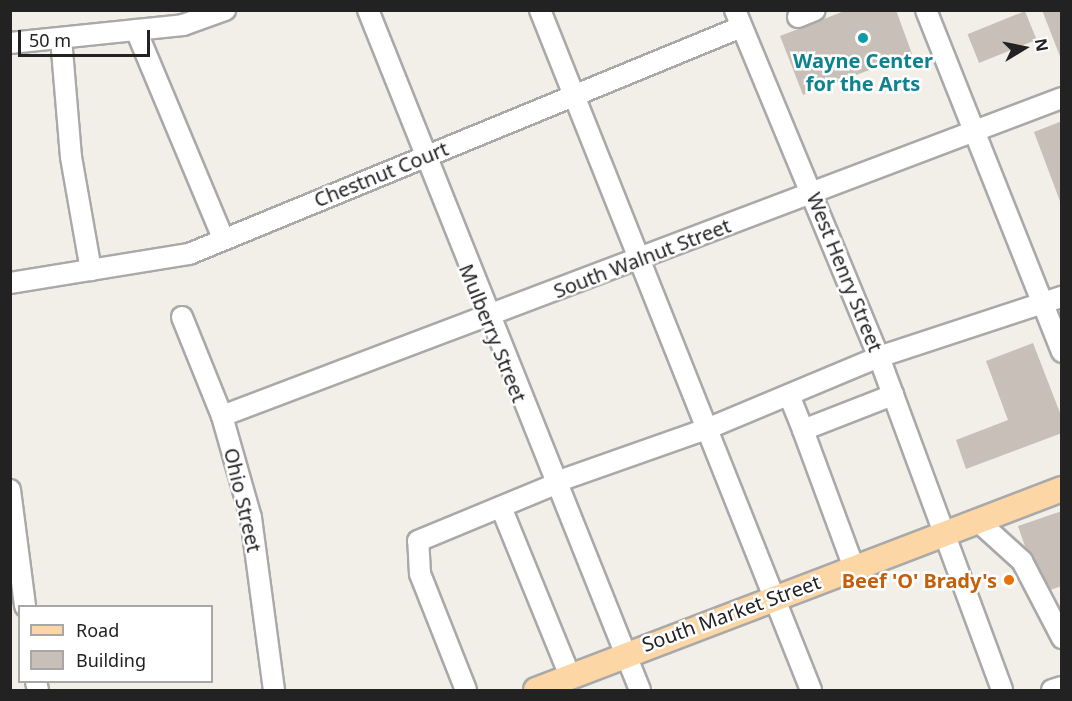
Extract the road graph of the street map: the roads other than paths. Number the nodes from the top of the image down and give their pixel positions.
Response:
1 (225, 10) edge
2 (368, 10) edge
3 (540, 10) edge
4 (926, 10) edge
5 (738, 19) edge
6 (136, 30) junction
7 (61, 38) junction
8 (10, 43) edge
9 (574, 95) junction
10 (1062, 98) edge
11 (971, 131) junction
12 (423, 156) junction
13 (813, 193) junction
14 (223, 238) junction
15 (641, 260) junction
16 (91, 270) junction
17 (10, 283) edge
18 (1053, 300) edge
19 (486, 316) junction
20 (182, 317) dead end
21 (1062, 352) edge
22 (879, 357) junction
23 (789, 395) junction
24 (892, 395) junction
25 (222, 416) junction
26 (709, 428) junction
27 (802, 430) junction
28 (553, 484) junction
29 (1062, 489) edge
30 (10, 490) edge
31 (501, 507) junction
32 (980, 523) junction
33 (945, 537) junction
34 (15, 556) edge
35 (854, 568) junction
36 (772, 596) junction
37 (25, 605) edge
38 (1062, 638) edge
39 (625, 653) junction
40 (570, 676) junction
41 (1062, 687) edge
42 (274, 690) edge
43 (466, 690) edge
44 (536, 690) edge
45 (640, 690) edge
46 (811, 690) edge
47 (1002, 690) edge
48 (1052, 690) edge

1 - 6 street
2 - 12 street, Mulberry Street
3 - 9 street
4 - 11 street
5 - 9 street, Chestnut Court
5 - 13 street, West Henry Street
6 - 7 street
6 - 14 street
7 - 8 street
7 - 16 street
9 - 12 street, Chestnut Court
9 - 15 street
10 - 11 street, South Walnut Street
11 - 13 street, South Walnut Street
11 - 18 street
12 - 14 street, Chestnut Court
12 - 19 street, Mulberry Street
13 - 15 street, South Walnut Street
13 - 22 street, West Henry Street
14 - 16 street, Chestnut Court
15 - 19 street, South Walnut Street
15 - 26 street
16 - 17 street, Chestnut Court
18 - 21 street
18 - 22 street
19 - 25 street, South Walnut Street
19 - 28 street, Mulberry Street
20 - 25 street, Ohio Street
22 - 23 street
22 - 24 street, West Henry Street
23 - 26 street
23 - 27 street
24 - 27 street
24 - 33 street, West Henry Street
25 - 42 street, Ohio Street
26 - 28 street
26 - 36 street
27 - 35 street
28 - 31 street
28 - 39 street, Mulberry Street
29 - 32 main road, South Market Street
30 - 34 street
31 - 40 street
31 - 43 street
32 - 33 main road, South Market Street
32 - 38 street
33 - 35 main road, South Market Street
33 - 47 street, West Henry Street
34 - 37 street
35 - 36 main road, South Market Street
36 - 39 main road, South Market Street
36 - 46 street
39 - 40 main road, South Market Street
39 - 45 street, Mulberry Street
40 - 44 main road, South Market Street
41 - 48 street

